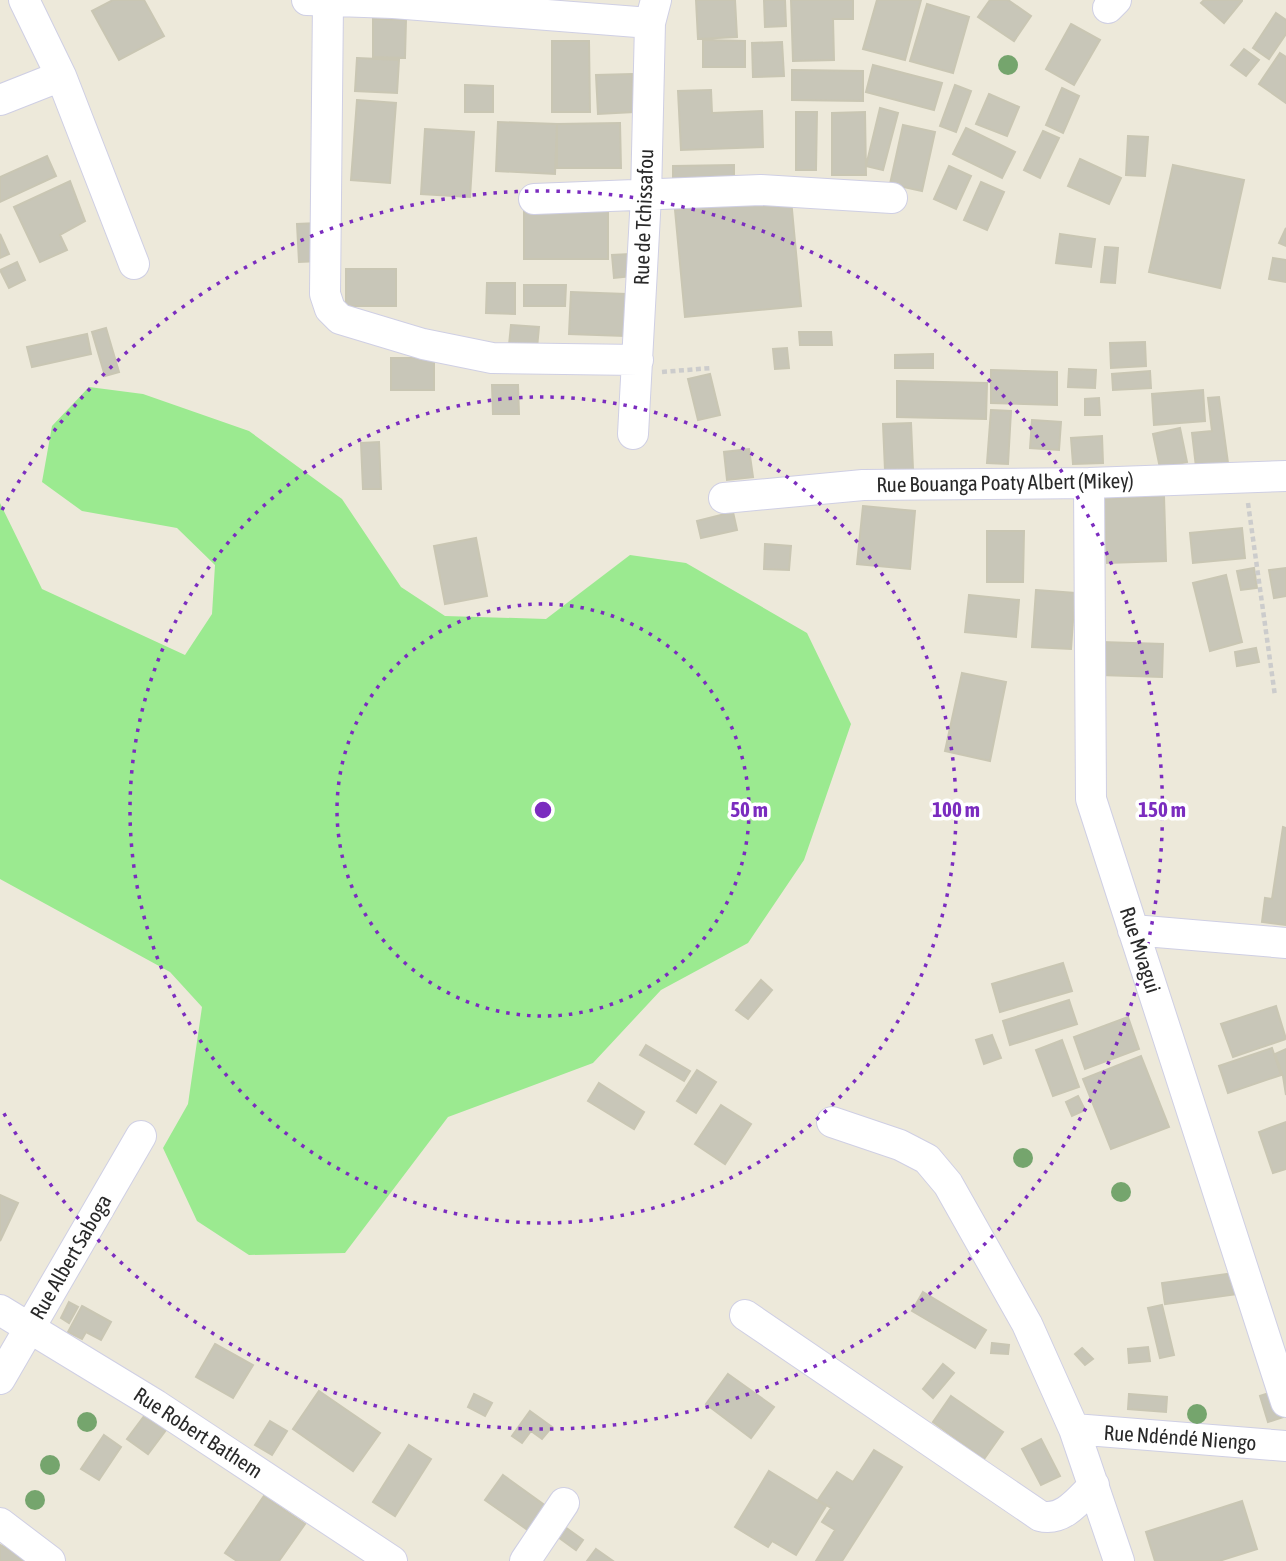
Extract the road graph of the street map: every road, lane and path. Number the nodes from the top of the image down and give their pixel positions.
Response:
1 (24, 0) edge
2 (317, 1) edge
3 (393, 2) edge
4 (653, 12) edge
5 (61, 75) junction
6 (0, 100) edge
7 (646, 195) junction
8 (892, 198) dead end
9 (534, 199) dead end
10 (134, 264) dead end
11 (637, 367) junction
12 (711, 368) dead end
13 (633, 434) dead end
14 (1286, 476) edge
15 (1244, 478) junction
16 (1089, 483) junction
17 (724, 498) dead end
18 (1275, 696) dead end
19 (1133, 930) junction
20 (1286, 943) edge
21 (832, 1122) dead end
22 (141, 1136) dead end
23 (0, 1310) edge
24 (745, 1315) dead end
25 (30, 1328) junction
26 (0, 1379) edge
27 (1286, 1402) edge
28 (1074, 1429) junction
29 (1286, 1446) edge
30 (1094, 1485) junction
31 (564, 1503) dead end
32 (0, 1523) edge
33 (50, 1561) edge
34 (392, 1561) edge
35 (524, 1561) edge
36 (1119, 1561) edge

1 - 5 street
2 - 3 street
2 - 11 street
3 - 4 street
4 - 7 street, Rue de Tchissafou
5 - 6 street
5 - 10 street
7 - 8 street
7 - 9 street
7 - 11 street, Rue de Tchissafou
11 - 12 path
11 - 13 street, Rue de Tchissafou
14 - 15 street, Rue Bouanga Poaty Albert (Mikey)
15 - 16 street, Rue Bouanga Poaty Albert (Mikey)
15 - 18 path
16 - 17 street, Rue Bouanga Poaty Albert (Mikey)
16 - 19 street, Rue Mvagui
19 - 20 street
19 - 27 street, Rue Mvagui
21 - 28 street
22 - 25 street, Rue Albert Saboga
23 - 25 street, Rue Robert Bathem
24 - 30 street
25 - 26 street, Rue Albert Saboga
25 - 34 street, Rue Robert Bathem
28 - 29 street, Rue Ndéndé Niengo
28 - 30 street
30 - 36 street
31 - 35 street
32 - 33 street

